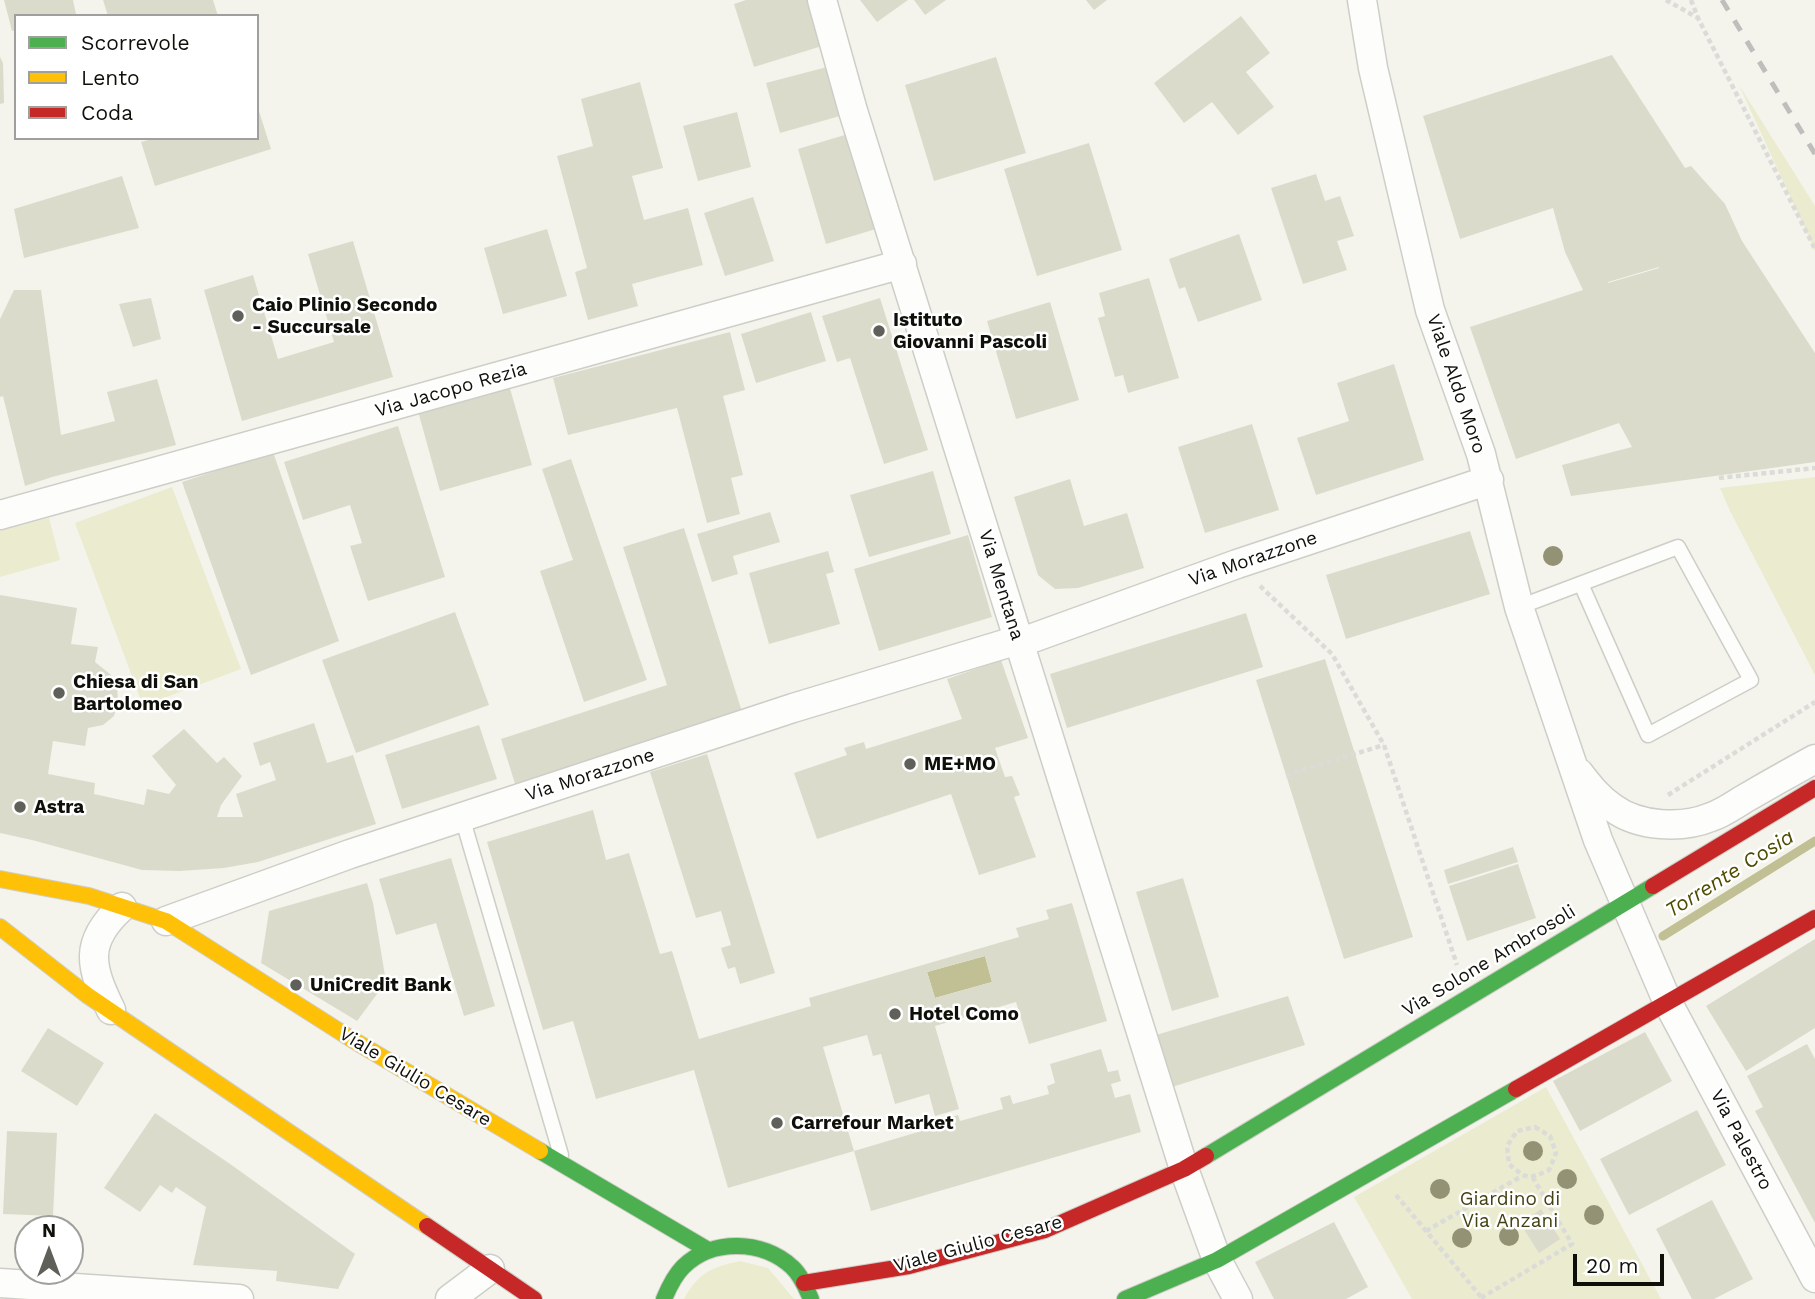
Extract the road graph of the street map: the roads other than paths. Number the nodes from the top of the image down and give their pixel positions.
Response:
1 (822, 0) edge
2 (1362, 0) edge
3 (902, 264) junction
4 (1489, 480) junction
5 (0, 515) edge
6 (1581, 584) junction
7 (1519, 607) junction
8 (1019, 642) junction
9 (1815, 759) edge
10 (1571, 762) junction
11 (1815, 788) edge
12 (462, 817) junction
13 (0, 879) edge
14 (122, 907) junction
15 (1629, 916) junction
16 (1815, 918) edge
17 (166, 921) junction
18 (0, 927) edge
19 (1662, 991) junction
20 (111, 1010) junction
21 (564, 1165) junction
22 (1184, 1169) junction
23 (708, 1251) junction
24 (1217, 1260) junction
25 (490, 1269) junction
26 (1815, 1278) edge
27 (0, 1283) edge
28 (804, 1283) junction
29 (239, 1299) edge
30 (450, 1299) edge
31 (534, 1299) edge
32 (664, 1299) edge
33 (811, 1299) edge
34 (1125, 1299) edge
35 (1238, 1299) edge

1 - 3 street, Via Mentana
2 - 4 street, Viale Aldo Moro
3 - 5 street, Via Jacopo Rezia
3 - 8 street, Via Mentana
4 - 7 street, Viale Aldo Moro
4 - 8 street, Via Morazzone
6 - 6 lane
6 - 7 lane
7 - 10 street, Viale Aldo Moro
8 - 12 street, Via Morazzone
8 - 22 street, Via Mentana
9 - 10 street, Viale Aldo Moro
10 - 15 street, Viale Aldo Moro
11 - 15 main road, Via Solone Ambrosoli
12 - 17 street, Via Morazzone
12 - 21 lane
13 - 14 main road, Viale Giulio Cesare
14 - 17 main road, Viale Giulio Cesare
14 - 20 street
15 - 19 street, Via Palestro
15 - 22 main road, Via Solone Ambrosoli
16 - 19 main road
17 - 21 main road, Viale Giulio Cesare
18 - 20 main road
19 - 24 main road
19 - 26 street, Via Palestro
20 - 25 main road
21 - 23 main road, Viale Giulio Cesare
22 - 24 street, Via Mentana
22 - 28 main road, Viale Giulio Cesare
23 - 28 main road
23 - 32 main road
24 - 34 main road
24 - 35 street, Via Mentana
25 - 30 street
25 - 31 main road
27 - 29 street
28 - 33 main road

